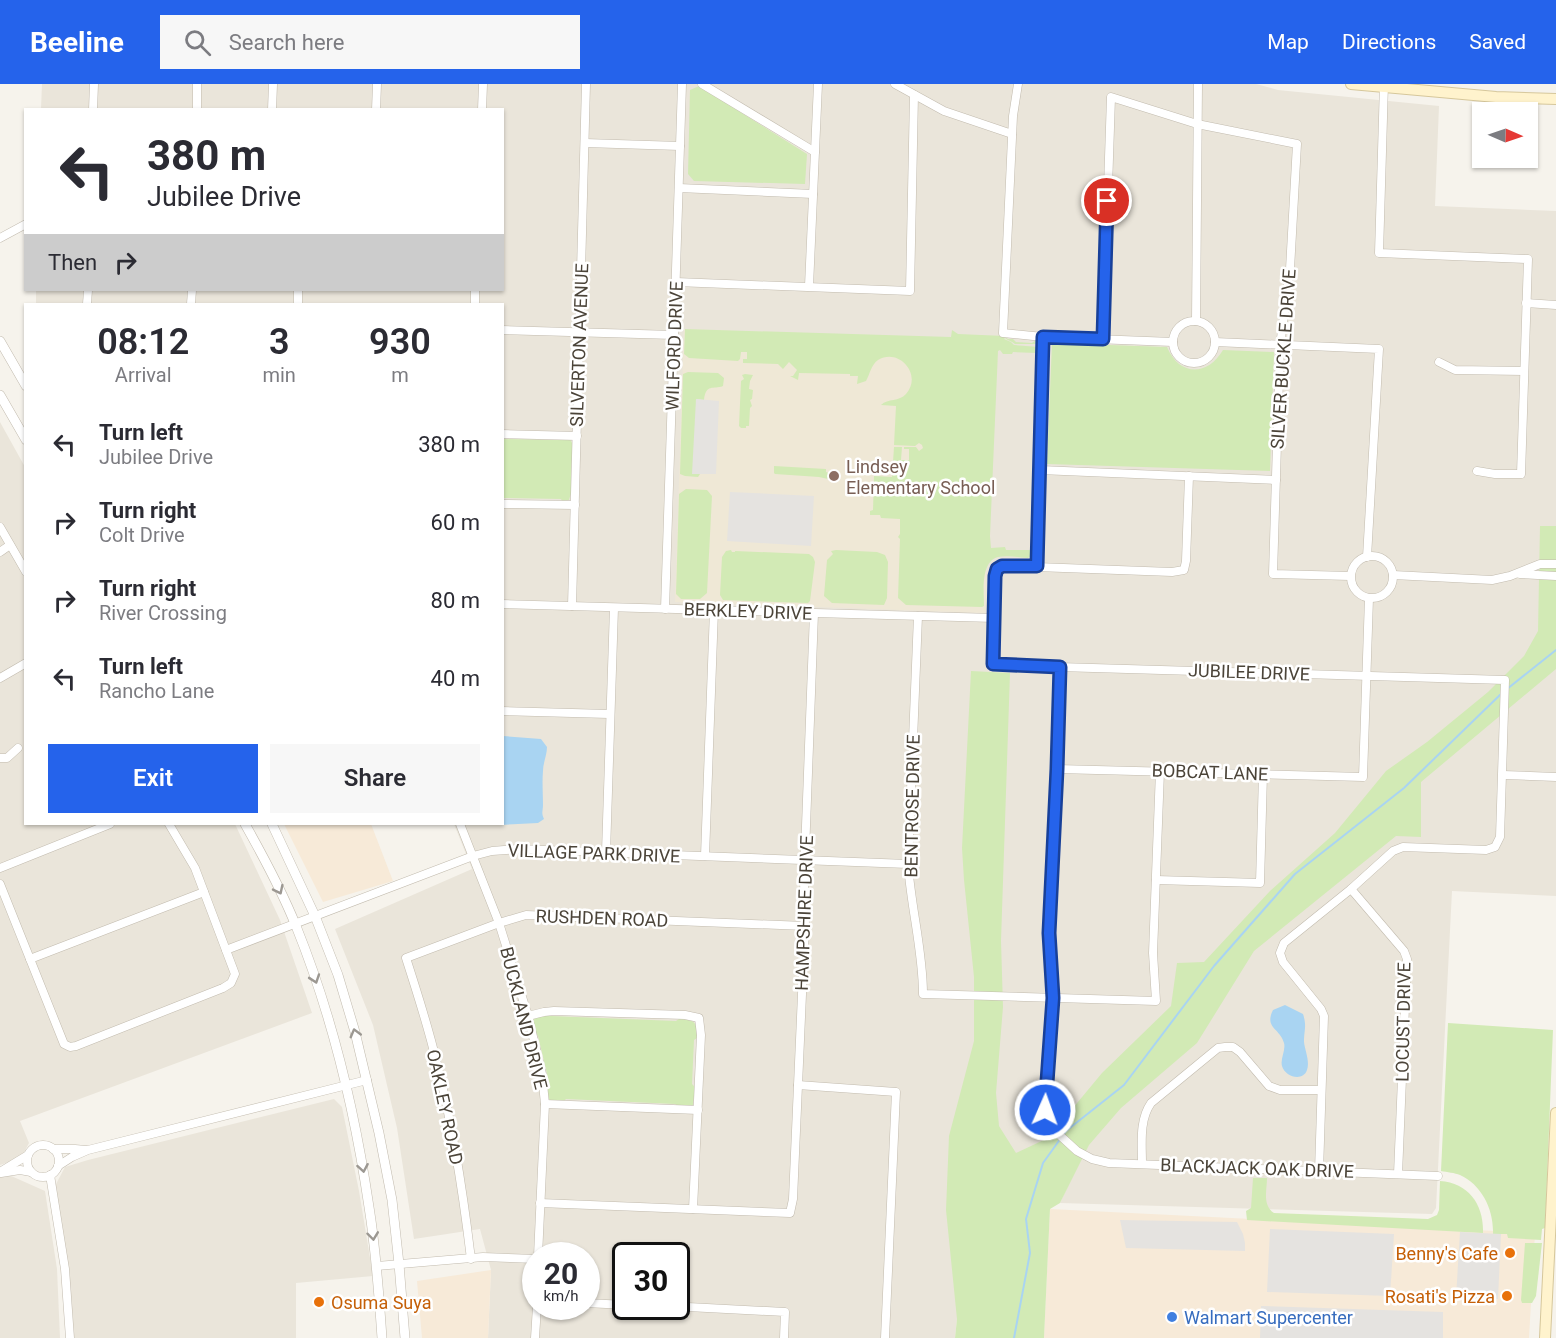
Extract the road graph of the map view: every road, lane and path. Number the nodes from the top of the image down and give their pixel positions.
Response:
1 (93, 84) edge
2 (197, 84) edge
3 (273, 84) edge
4 (377, 84) edge
5 (483, 84) edge
6 (586, 84) edge
7 (682, 84) edge
8 (702, 84) edge
9 (818, 84) edge
10 (895, 84) edge
11 (1018, 84) edge
12 (1198, 84) edge
13 (1351, 84) edge
14 (1384, 86) edge
15 (914, 95) junction
16 (1555, 100) edge
17 (93, 108) edge
18 (197, 108) edge
19 (272, 108) edge
20 (376, 108) edge
21 (482, 108) edge
22 (1197, 124) junction
23 (1012, 134) junction
24 (585, 143) junction
25 (680, 146) junction
26 (815, 152) junction
27 (679, 188) junction
28 (813, 194) junction
29 (24, 225) edge
30 (0, 238) edge
31 (676, 282) junction
32 (808, 286) junction
33 (1526, 303) junction
34 (1556, 305) edge
35 (1196, 321) junction
36 (504, 330) edge
37 (580, 333) junction
38 (674, 335) junction
39 (1043, 337) junction
40 (1103, 339) junction
41 (0, 341) edge
42 (1173, 342) junction
43 (1215, 342) junction
44 (1281, 346) junction
45 (1439, 362) dead end
46 (1524, 371) junction
47 (24, 383) edge
48 (0, 395) edge
49 (504, 434) edge
50 (577, 436) junction
51 (24, 437) edge
52 (1040, 470) junction
53 (1477, 471) dead end
54 (1189, 476) junction
55 (1276, 480) junction
56 (504, 504) edge
57 (575, 505) junction
58 (0, 527) edge
59 (10, 545) junction
60 (0, 552) edge
61 (1367, 557) junction
62 (1556, 564) edge
63 (1037, 566) junction
64 (24, 569) edge
65 (1516, 574) junction
66 (1393, 575) junction
67 (1350, 576) junction
68 (1556, 576) edge
69 (1369, 598) junction
70 (504, 604) edge
71 (573, 606) junction
72 (614, 608) junction
73 (665, 609) junction
74 (714, 610) junction
75 (814, 613) junction
76 (918, 616) junction
77 (994, 618) junction
78 (24, 664) edge
79 (1060, 667) junction
80 (1366, 676) junction
81 (0, 678) edge
82 (504, 711) edge
83 (609, 714) junction
84 (18, 748) dead end
85 (0, 758) edge
86 (1057, 769) junction
87 (1160, 771) junction
88 (1263, 774) junction
89 (1503, 776) junction
90 (1556, 777) edge
91 (108, 825) edge
92 (170, 825) edge
93 (246, 825) edge
94 (272, 825) edge
95 (460, 825) edge
96 (606, 852) junction
97 (473, 856) junction
98 (705, 856) junction
99 (805, 860) junction
100 (908, 864) junction
101 (0, 868) edge
102 (1156, 880) junction
103 (0, 884) edge
104 (1351, 889) junction
105 (204, 892) junction
106 (315, 916) junction
107 (499, 923) junction
108 (295, 924) junction
109 (805, 926) junction
110 (226, 950) junction
111 (406, 958) joint
112 (30, 959) junction
113 (1053, 998) junction
114 (528, 1016) junction
115 (367, 1080) junction
116 (798, 1085) junction
117 (345, 1086) junction
118 (1321, 1090) junction
119 (545, 1104) junction
120 (698, 1110) junction
121 (1556, 1113) edge
122 (53, 1149) junction
123 (87, 1150) junction
124 (28, 1155) junction
125 (1142, 1163) junction
126 (58, 1166) junction
127 (1319, 1171) junction
128 (0, 1172) edge
129 (32, 1172) junction
130 (1398, 1174) junction
131 (50, 1175) junction
132 (1438, 1176) dead end
133 (540, 1203) junction
134 (693, 1209) junction
135 (538, 1242) edge
136 (522, 1257) edge
137 (471, 1259) junction
138 (399, 1264) junction
139 (377, 1266) junction
140 (690, 1307) edge
141 (1551, 1312) edge
142 (536, 1320) edge
143 (70, 1338) edge
144 (382, 1338) edge
145 (405, 1338) edge
146 (535, 1338) edge
147 (784, 1338) edge
148 (885, 1338) edge
149 (1545, 1338) edge

1 - 17 street
2 - 18 street
3 - 19 street
4 - 20 street
5 - 21 street
6 - 24 street, SILVERTON AVENUE
7 - 25 street, WILFORD DRIVE
8 - 26 street
9 - 26 street
10 - 15 street
11 - 23 street
12 - 22 street
13 - 14 main road
14 - 16 main road
14 - 33 street
15 - 23 street
15 - 32 street
22 - 35 street
22 - 40 street
22 - 44 street, SILVER BUCKLE DRIVE
23 - 39 street
24 - 25 street
24 - 37 street, SILVERTON AVENUE
25 - 27 street, WILFORD DRIVE
26 - 28 street
27 - 28 street
27 - 31 street, WILFORD DRIVE
28 - 32 street
29 - 30 street
31 - 32 street
31 - 38 street, WILFORD DRIVE
33 - 34 street
33 - 46 street
35 - 42 street
35 - 43 street
36 - 37 street
37 - 38 street
37 - 50 street, SILVERTON AVENUE
38 - 73 street, WILFORD DRIVE
39 - 40 street
39 - 52 street
40 - 42 street
41 - 47 street
42 - 43 street
43 - 44 street
44 - 55 street, SILVER BUCKLE DRIVE
44 - 61 street
45 - 46 street
46 - 53 street
48 - 51 street
49 - 50 street
50 - 57 street, SILVERTON AVENUE
52 - 54 street
52 - 63 street
54 - 55 street
54 - 63 street
55 - 67 street, SILVER BUCKLE DRIVE
56 - 57 street
57 - 71 street, SILVERTON AVENUE
58 - 59 street
59 - 60 street
59 - 64 street
61 - 66 street
61 - 67 street
62 - 65 street
63 - 77 street
65 - 66 street
65 - 68 street
66 - 69 street
67 - 69 street
69 - 80 street
70 - 71 street, BERKLEY DRIVE
71 - 72 street, BERKLEY DRIVE
72 - 73 street, BERKLEY DRIVE
72 - 83 street
73 - 74 street, BERKLEY DRIVE
74 - 75 street, BERKLEY DRIVE
74 - 98 street
75 - 76 street, BERKLEY DRIVE
75 - 99 street, HAMPSHIRE DRIVE
76 - 77 street, BERKLEY DRIVE
76 - 100 street, BENTROSE DRIVE
77 - 79 street, JUBILEE DRIVE
78 - 81 street
79 - 80 street, JUBILEE DRIVE
79 - 86 street
80 - 88 street, BOBCAT LANE
80 - 89 street, JUBILEE DRIVE
82 - 83 street
83 - 96 street
84 - 85 street
86 - 87 street, BOBCAT LANE
86 - 113 street
87 - 88 street, BOBCAT LANE
87 - 102 street
88 - 102 street
89 - 90 street
89 - 104 street
91 - 101 street
92 - 105 street
93 -> 108 street
94 - 106 street
95 - 97 street, BUCKLAND DRIVE
96 - 97 street, VILLAGE PARK DRIVE
96 - 98 street, VILLAGE PARK DRIVE
97 - 106 street, VILLAGE PARK DRIVE
97 - 107 street, BUCKLAND DRIVE
98 - 99 street, VILLAGE PARK DRIVE
99 - 100 street, VILLAGE PARK DRIVE
99 - 109 street, HAMPSHIRE DRIVE
100 - 113 street, BENTROSE DRIVE
102 - 113 street
103 - 112 street
104 - 118 street
104 - 130 street, LOCUST DRIVE
105 - 110 street
105 - 112 street
106 - 108 street, VILLAGE PARK DRIVE
115 -> 106 street
107 - 109 street, RUSHDEN ROAD
107 - 111 street, RUSHDEN ROAD
107 - 114 street, BUCKLAND DRIVE
108 - 110 street, VILLAGE PARK DRIVE
108 -> 117 street
109 - 116 street, HAMPSHIRE DRIVE
110 - 112 street
111 - 137 street, OAKLEY ROAD
113 - 125 street, BLACKJACK OAK DRIVE
114 - 119 street, BUCKLAND DRIVE
114 - 120 street
115 - 117 street
115 - 138 street
116 - 134 street, HAMPSHIRE DRIVE
116 - 148 street
117 - 123 street
117 -> 139 street
118 - 125 street
118 - 127 street
119 - 120 street
119 - 133 street, BUCKLAND DRIVE
120 - 134 street
121 - 141 main road
122 - 123 street
122 - 124 street
122 - 126 street
123 - 126 street
124 - 128 street
124 - 129 street
125 - 127 street, BLACKJACK OAK DRIVE
126 - 131 street
127 - 130 street, BLACKJACK OAK DRIVE
128 - 129 street
129 - 131 street
130 - 132 street, BLACKJACK OAK DRIVE
131 - 143 street
133 - 134 street
133 - 135 street, BUCKLAND DRIVE
136 - 137 street
137 - 138 street
138 - 139 street
138 - 145 street
139 - 144 street
140 - 147 street
141 - 149 main road
142 - 146 street

